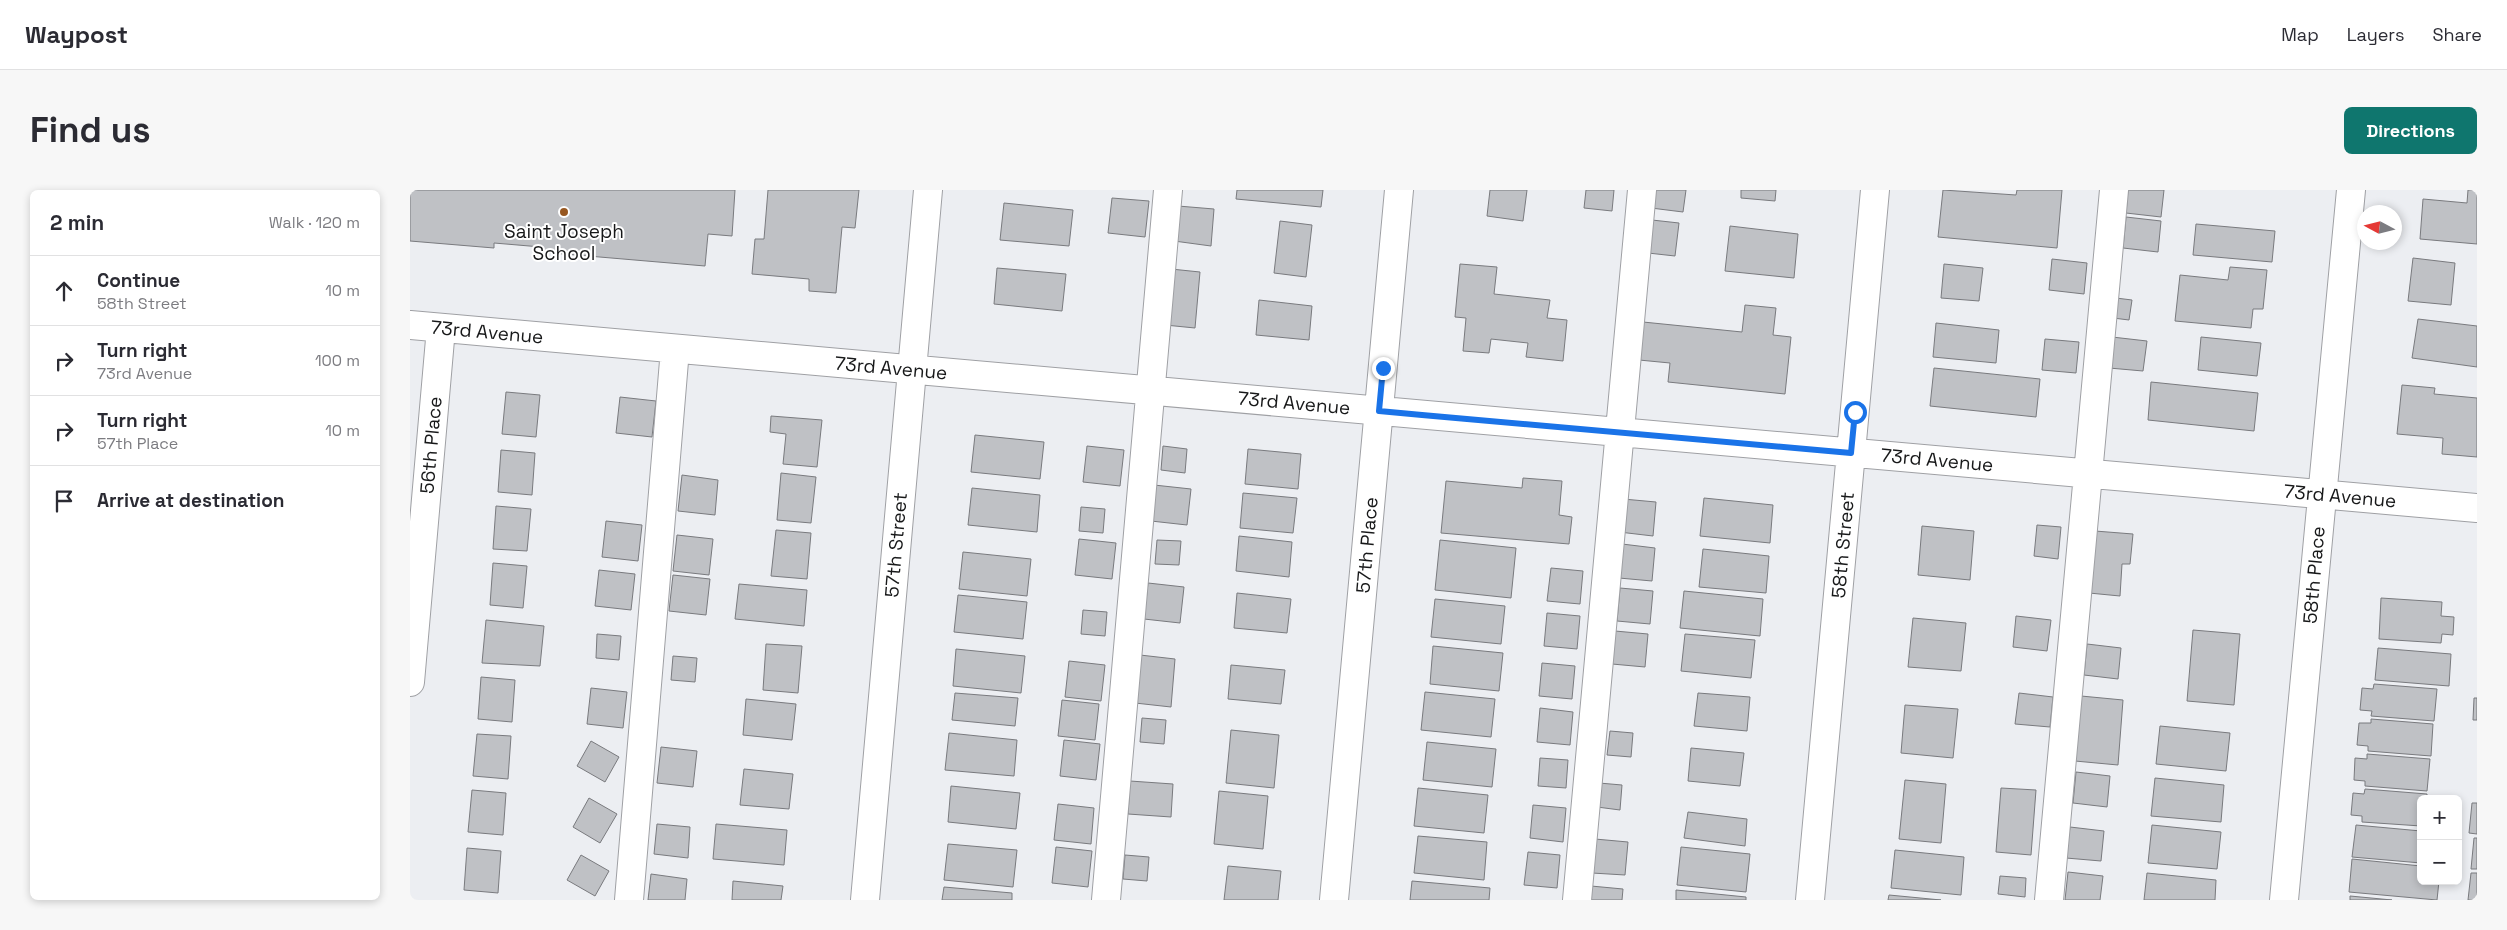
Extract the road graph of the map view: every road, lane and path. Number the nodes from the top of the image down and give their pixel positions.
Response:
1 (928, 190) edge
2 (1168, 190) edge
3 (1399, 190) edge
4 (1642, 190) edge
5 (1876, 190) edge
6 (2114, 190) edge
7 (2351, 190) edge
8 (410, 325) edge
9 (441, 328) junction
10 (675, 349) junction
11 (912, 370) junction
12 (1150, 390) junction
13 (1379, 411) junction
14 (1620, 432) junction
15 (1851, 453) junction
16 (2088, 474) junction
17 (2322, 494) junction
18 (2477, 508) edge
19 (410, 682) edge
20 (629, 900) edge
21 (865, 900) edge
22 (1106, 900) edge
23 (1334, 900) edge
24 (1577, 900) edge
25 (1810, 900) edge
26 (2049, 900) edge
27 (2284, 900) edge

1 - 11 street, 57th Street
2 - 12 street
3 - 13 street, 57th Place
4 - 14 street
5 - 15 street, 58th Street
6 - 16 street
7 - 17 street, 58th Place
8 - 9 street, 73rd Avenue
9 - 10 street, 73rd Avenue
9 - 19 street, 56th Place
10 - 11 street, 73rd Avenue
10 - 20 street
11 - 12 street, 73rd Avenue
11 - 21 street, 57th Street
12 - 13 street, 73rd Avenue
12 - 22 street
13 - 14 street, 73rd Avenue
13 - 23 street, 57th Place
14 - 15 street, 73rd Avenue
14 - 24 street
15 - 16 street, 73rd Avenue
15 - 25 street, 58th Street
16 - 17 street, 73rd Avenue
16 - 26 street
17 - 18 street, 73rd Avenue
17 - 27 street, 58th Place

